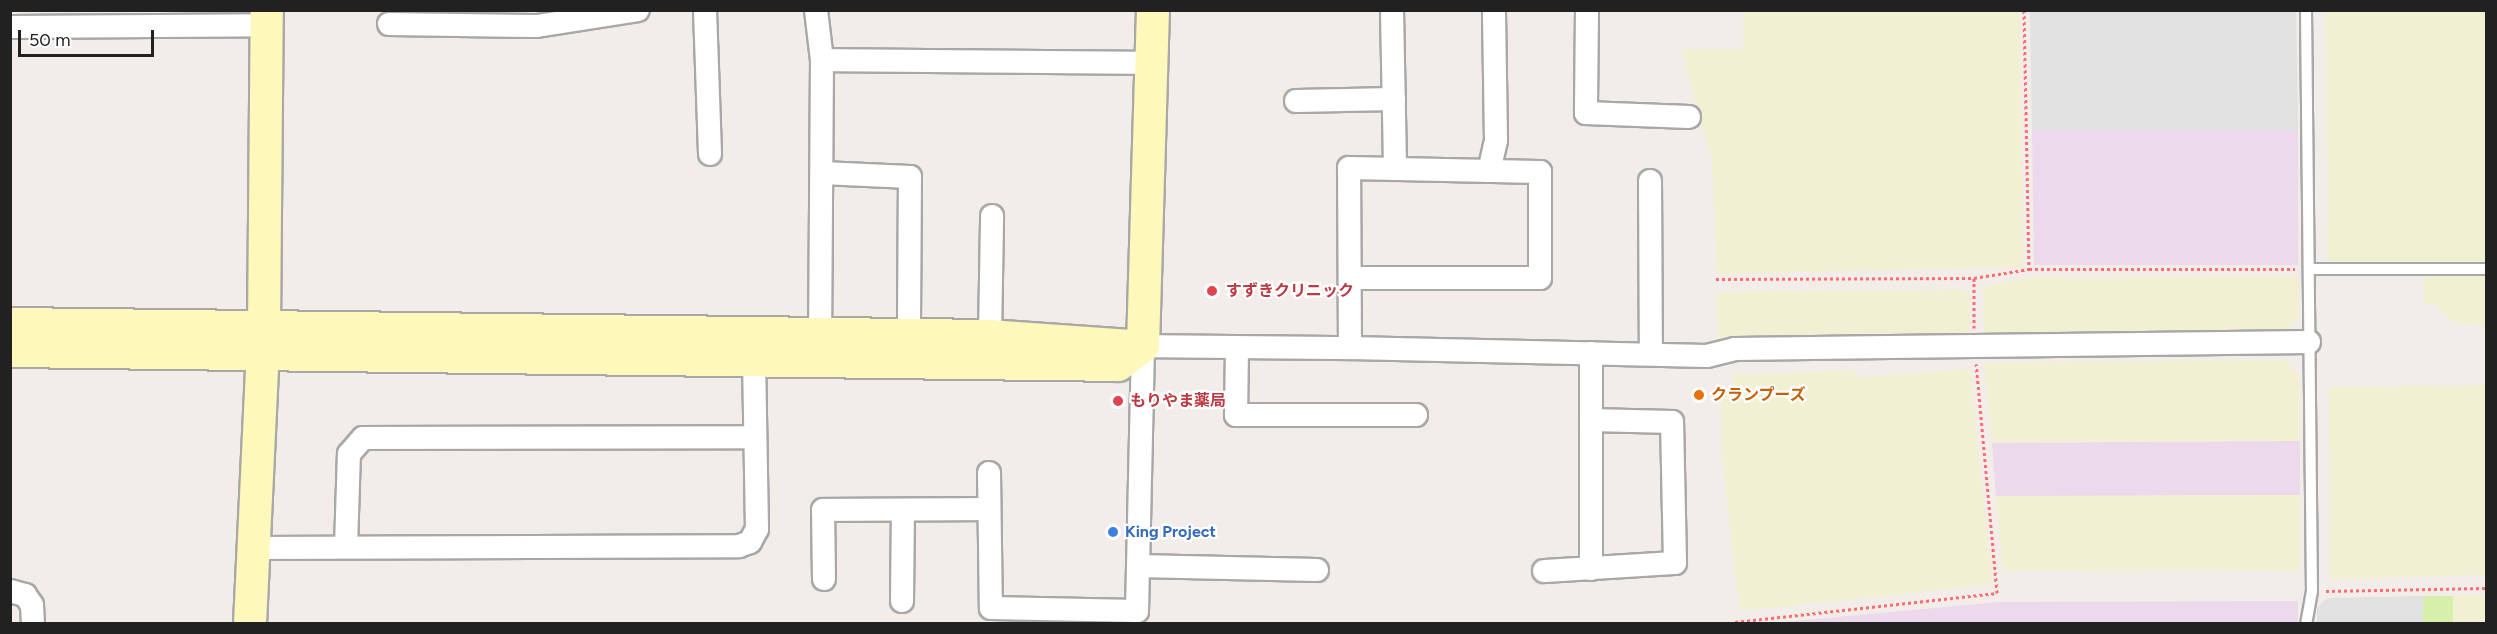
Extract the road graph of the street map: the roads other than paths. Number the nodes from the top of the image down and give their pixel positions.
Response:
1 (638, 10) edge
2 (705, 10) edge
3 (816, 10) edge
4 (1153, 10) edge
5 (1392, 10) edge
6 (1494, 10) edge
7 (1587, 10) edge
8 (2306, 10) edge
9 (267, 18) edge
10 (71, 19) edge
11 (389, 24) dead end
12 (10, 27) edge
13 (822, 60) junction
14 (1151, 63) junction
15 (1394, 99) junction
16 (1296, 101) dead end
17 (1689, 117) dead end
18 (710, 154) dead end
19 (1395, 169) junction
20 (1489, 171) junction
21 (822, 173) junction
22 (1650, 181) dead end
23 (992, 216) dead end
24 (2309, 269) junction
25 (2487, 269) edge
26 (1351, 278) junction
27 (10, 324) edge
28 (909, 336) junction
29 (990, 336) junction
30 (263, 342) junction
31 (2309, 342) junction
32 (810, 343) junction
33 (1143, 346) junction
34 (1238, 347) junction
35 (1350, 348) junction
36 (10, 351) edge
37 (1591, 353) junction
38 (1651, 354) junction
39 (754, 364) junction
40 (1416, 415) dead end
41 (1591, 420) junction
42 (754, 436) junction
43 (988, 473) dead end
44 (989, 509) junction
45 (903, 510) junction
46 (346, 547) junction
47 (256, 548) junction
48 (1138, 566) junction
49 (1591, 569) junction
50 (1317, 570) dead end
51 (1544, 572) dead end
52 (824, 579) dead end
53 (10, 591) edge
54 (902, 601) dead end
55 (2304, 623) edge
56 (33, 624) edge
57 (250, 624) edge

1 - 11 street
2 - 18 street
3 - 13 street
4 - 14 street
5 - 15 street
6 - 20 street
7 - 17 street
8 - 24 lane
9 - 10 street
9 - 30 street
10 - 12 street
13 - 14 street
13 - 21 street
14 - 33 street
15 - 16 street
15 - 19 street
19 - 20 street
19 - 26 street
20 - 26 street
21 - 28 street
21 - 32 street
22 - 38 street
23 - 29 street
24 - 25 lane
24 - 31 lane
26 - 35 street
27 - 30 street
28 - 29 street
28 - 32 street
29 - 33 street
30 - 32 street
30 - 36 street
30 - 39 street
30 - 47 street
31 - 38 street
31 - 55 lane
32 - 33 street
32 - 39 street
33 - 34 street
33 - 48 street
34 - 35 street
34 - 40 street
35 - 37 street
37 - 38 street
37 - 41 street
39 - 42 street
41 - 49 street
41 - 49 street
42 - 46 street
42 - 46 street
43 - 44 street
44 - 45 street
44 - 48 street
45 - 52 street
45 - 54 street
46 - 47 street
47 - 57 street
48 - 50 street
49 - 51 street
53 - 56 street

